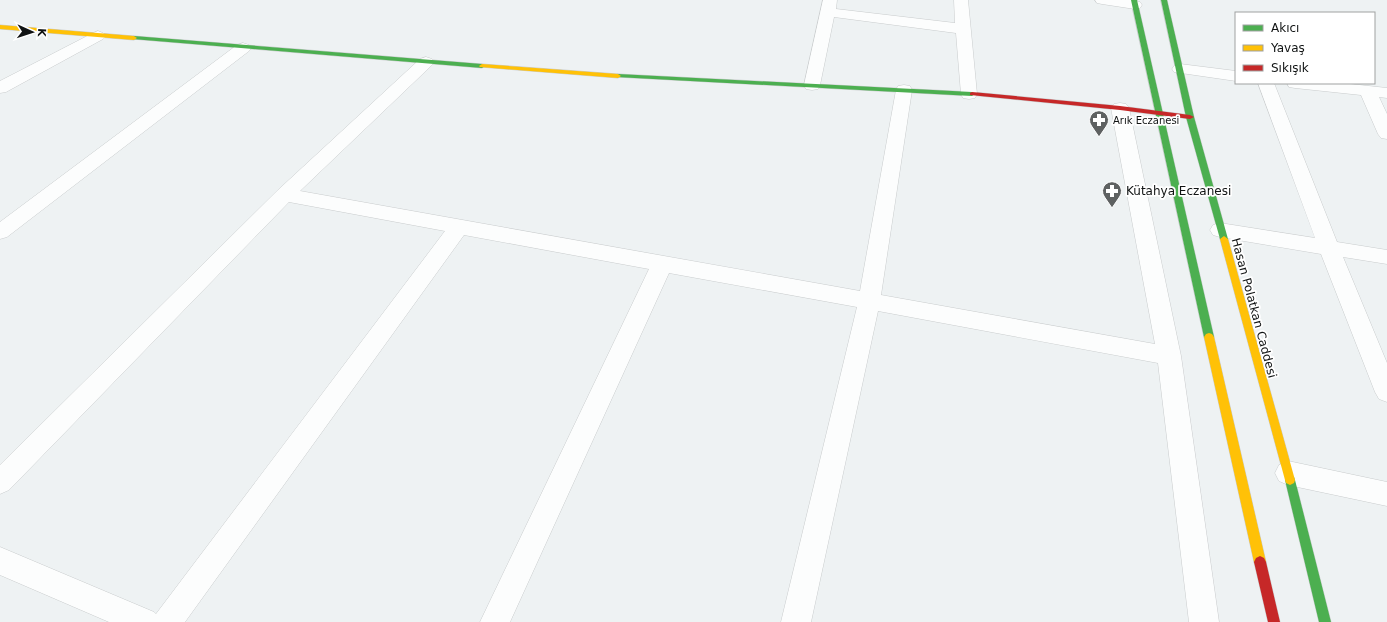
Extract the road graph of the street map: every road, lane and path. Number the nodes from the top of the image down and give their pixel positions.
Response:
1 (961, 0) edge
2 (1102, 0) edge
3 (1164, 0) edge
4 (1135, 2) edge
5 (828, 6) edge
6 (0, 27) edge
7 (963, 28) junction
8 (98, 36) junction
9 (243, 48) junction
10 (426, 62) junction
11 (1180, 69) junction
12 (1235, 76) edge
13 (1266, 84) edge
14 (1304, 84) edge
15 (812, 85) junction
16 (0, 88) edge
17 (904, 90) junction
18 (1368, 91) junction
19 (1387, 93) edge
20 (969, 94) junction
21 (1120, 108) junction
22 (1158, 113) junction
23 (1190, 117) junction
24 (1387, 134) edge
25 (285, 195) junction
26 (459, 227) junction
27 (1220, 230) junction
28 (0, 232) edge
29 (1329, 248) junction
30 (1387, 258) edge
31 (662, 264) junction
32 (869, 302) junction
33 (1169, 356) junction
34 (1387, 392) edge
35 (1288, 473) junction
36 (0, 482) edge
37 (1387, 494) edge
38 (0, 561) edge
39 (144, 622) edge
40 (167, 622) edge
41 (495, 622) edge
42 (796, 622) edge
43 (1204, 622) edge
44 (1274, 622) edge
45 (1325, 622) edge

1 - 7 street
2 - 4 street
3 - 11 main road, Hasan Polatkan Caddesi
4 - 22 main road
5 - 7 street
5 - 15 street
6 - 8 main road
7 - 20 street
8 - 9 main road
8 - 16 street
9 - 10 main road
9 - 28 street
10 - 15 main road
10 - 25 street
11 - 12 street
11 - 23 main road, Hasan Polatkan Caddesi
13 - 29 street
14 - 18 street
15 - 17 main road
17 - 20 main road
17 - 32 street
18 - 19 street
18 - 24 street
20 - 21 main road
21 - 22 main road
21 - 33 street
22 - 23 main road
22 - 44 main road
23 - 27 main road, Hasan Polatkan Caddesi
25 - 26 street
25 - 36 street
26 - 31 street
26 - 40 street
27 - 29 street
27 - 35 main road, Hasan Polatkan Caddesi
29 - 30 street
29 - 34 street
31 - 32 street
31 - 41 street
32 - 33 street
32 - 42 street
33 - 43 street
35 - 37 street
35 - 45 main road, Hasan Polatkan Caddesi
38 - 39 street

